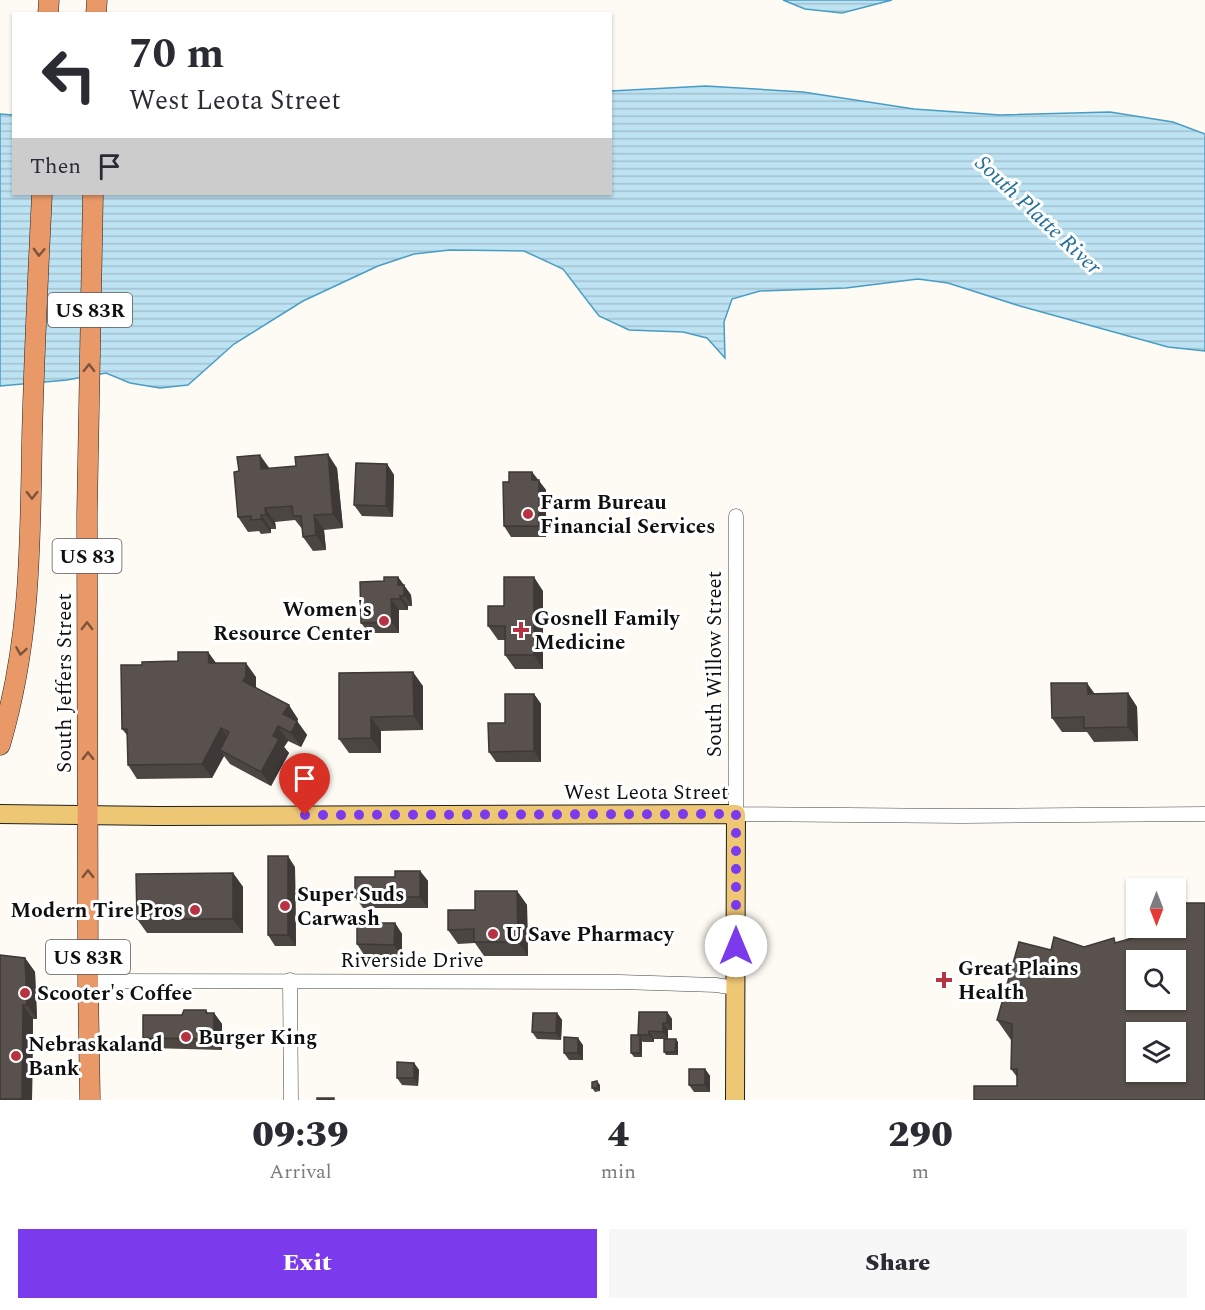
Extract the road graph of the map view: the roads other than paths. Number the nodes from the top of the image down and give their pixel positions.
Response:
1 (42, 195) edge
2 (93, 195) edge
3 (88, 427) joint
4 (736, 516) dead end
5 (0, 745) edge
6 (0, 814) edge
7 (736, 814) junction
8 (1205, 814) edge
9 (88, 815) junction
10 (290, 980) junction
11 (88, 981) junction
12 (736, 988) junction
13 (90, 1100) edge
14 (291, 1100) edge
15 (735, 1100) edge

1 -> 5 highway, US 83
3 -> 2 highway, South Jeffers Street / US 83R
9 -> 3 highway, South Jeffers Street / US 83
4 - 7 street, South Willow Street
6 - 9 main road, West Leota Street
7 - 8 street, West Leota Street
7 - 9 main road, West Leota Street
7 - 12 main road, South Willow Street
11 -> 9 highway, South Jeffers Street / US 83R
10 - 11 street, Riverside Drive
10 - 12 street, Riverside Drive
10 - 14 street
11 - 13 highway, South Jeffers Street / US 83R
12 - 15 main road, South Willow Street

